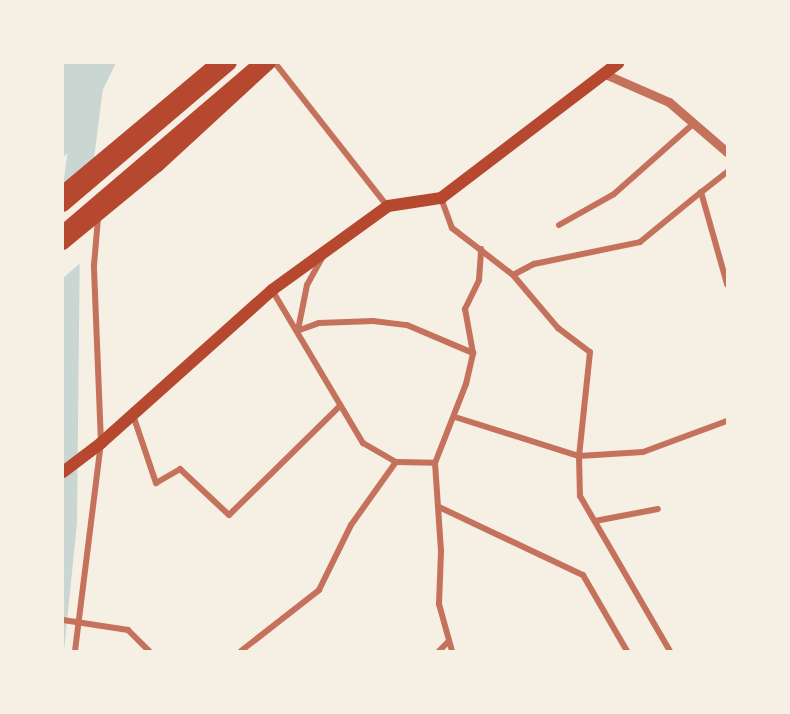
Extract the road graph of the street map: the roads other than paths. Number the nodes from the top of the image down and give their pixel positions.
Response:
1 (216, 63) edge
2 (230, 63) edge
3 (261, 63) edge
4 (273, 63) edge
5 (618, 63) edge
6 (605, 74) junction
7 (692, 125) junction
8 (727, 152) edge
9 (727, 172) edge
10 (63, 191) edge
11 (701, 192) junction
12 (441, 198) junction
13 (63, 205) edge
14 (388, 206) junction
15 (95, 217) junction
16 (559, 225) dead end
17 (63, 232) edge
18 (63, 244) edge
19 (327, 249) junction
20 (481, 249) junction
21 (513, 275) junction
22 (727, 284) edge
23 (272, 290) junction
24 (297, 331) junction
25 (473, 353) junction
26 (340, 406) junction
27 (132, 414) junction
28 (455, 417) junction
29 (727, 421) edge
30 (97, 446) junction
31 (579, 456) junction
32 (396, 462) junction
33 (435, 463) junction
34 (63, 472) edge
35 (439, 507) junction
36 (658, 509) dead end
37 (595, 521) junction
38 (63, 620) edge
39 (76, 621) junction
40 (449, 641) junction
41 (75, 651) edge
42 (149, 651) edge
43 (241, 651) edge
44 (439, 651) edge
45 (452, 651) edge
46 (627, 651) edge
47 (670, 651) edge

1 - 10 main road
2 - 13 highway
3 - 17 highway
4 - 14 street
4 - 15 main road
5 - 6 main road
6 - 7 street
6 - 12 main road
7 - 8 street
7 - 16 street
9 - 11 street
11 - 21 street
11 - 22 street
12 - 14 main road
12 - 20 street
14 - 19 main road
15 - 18 main road
15 - 30 street
19 - 23 main road
19 - 24 street
20 - 21 street
20 - 25 street
21 - 31 street
23 - 24 street
23 - 27 main road
24 - 25 street
24 - 26 street
25 - 28 street
26 - 27 street
26 - 32 street
27 - 30 main road
28 - 31 street
28 - 33 street
29 - 31 street
30 - 34 main road
30 - 39 street
31 - 37 street
32 - 33 street
32 - 43 street
33 - 35 street
35 - 40 street
35 - 46 street
36 - 37 street
37 - 47 street
38 - 39 street
39 - 41 street
39 - 42 street
40 - 44 street
40 - 45 street

